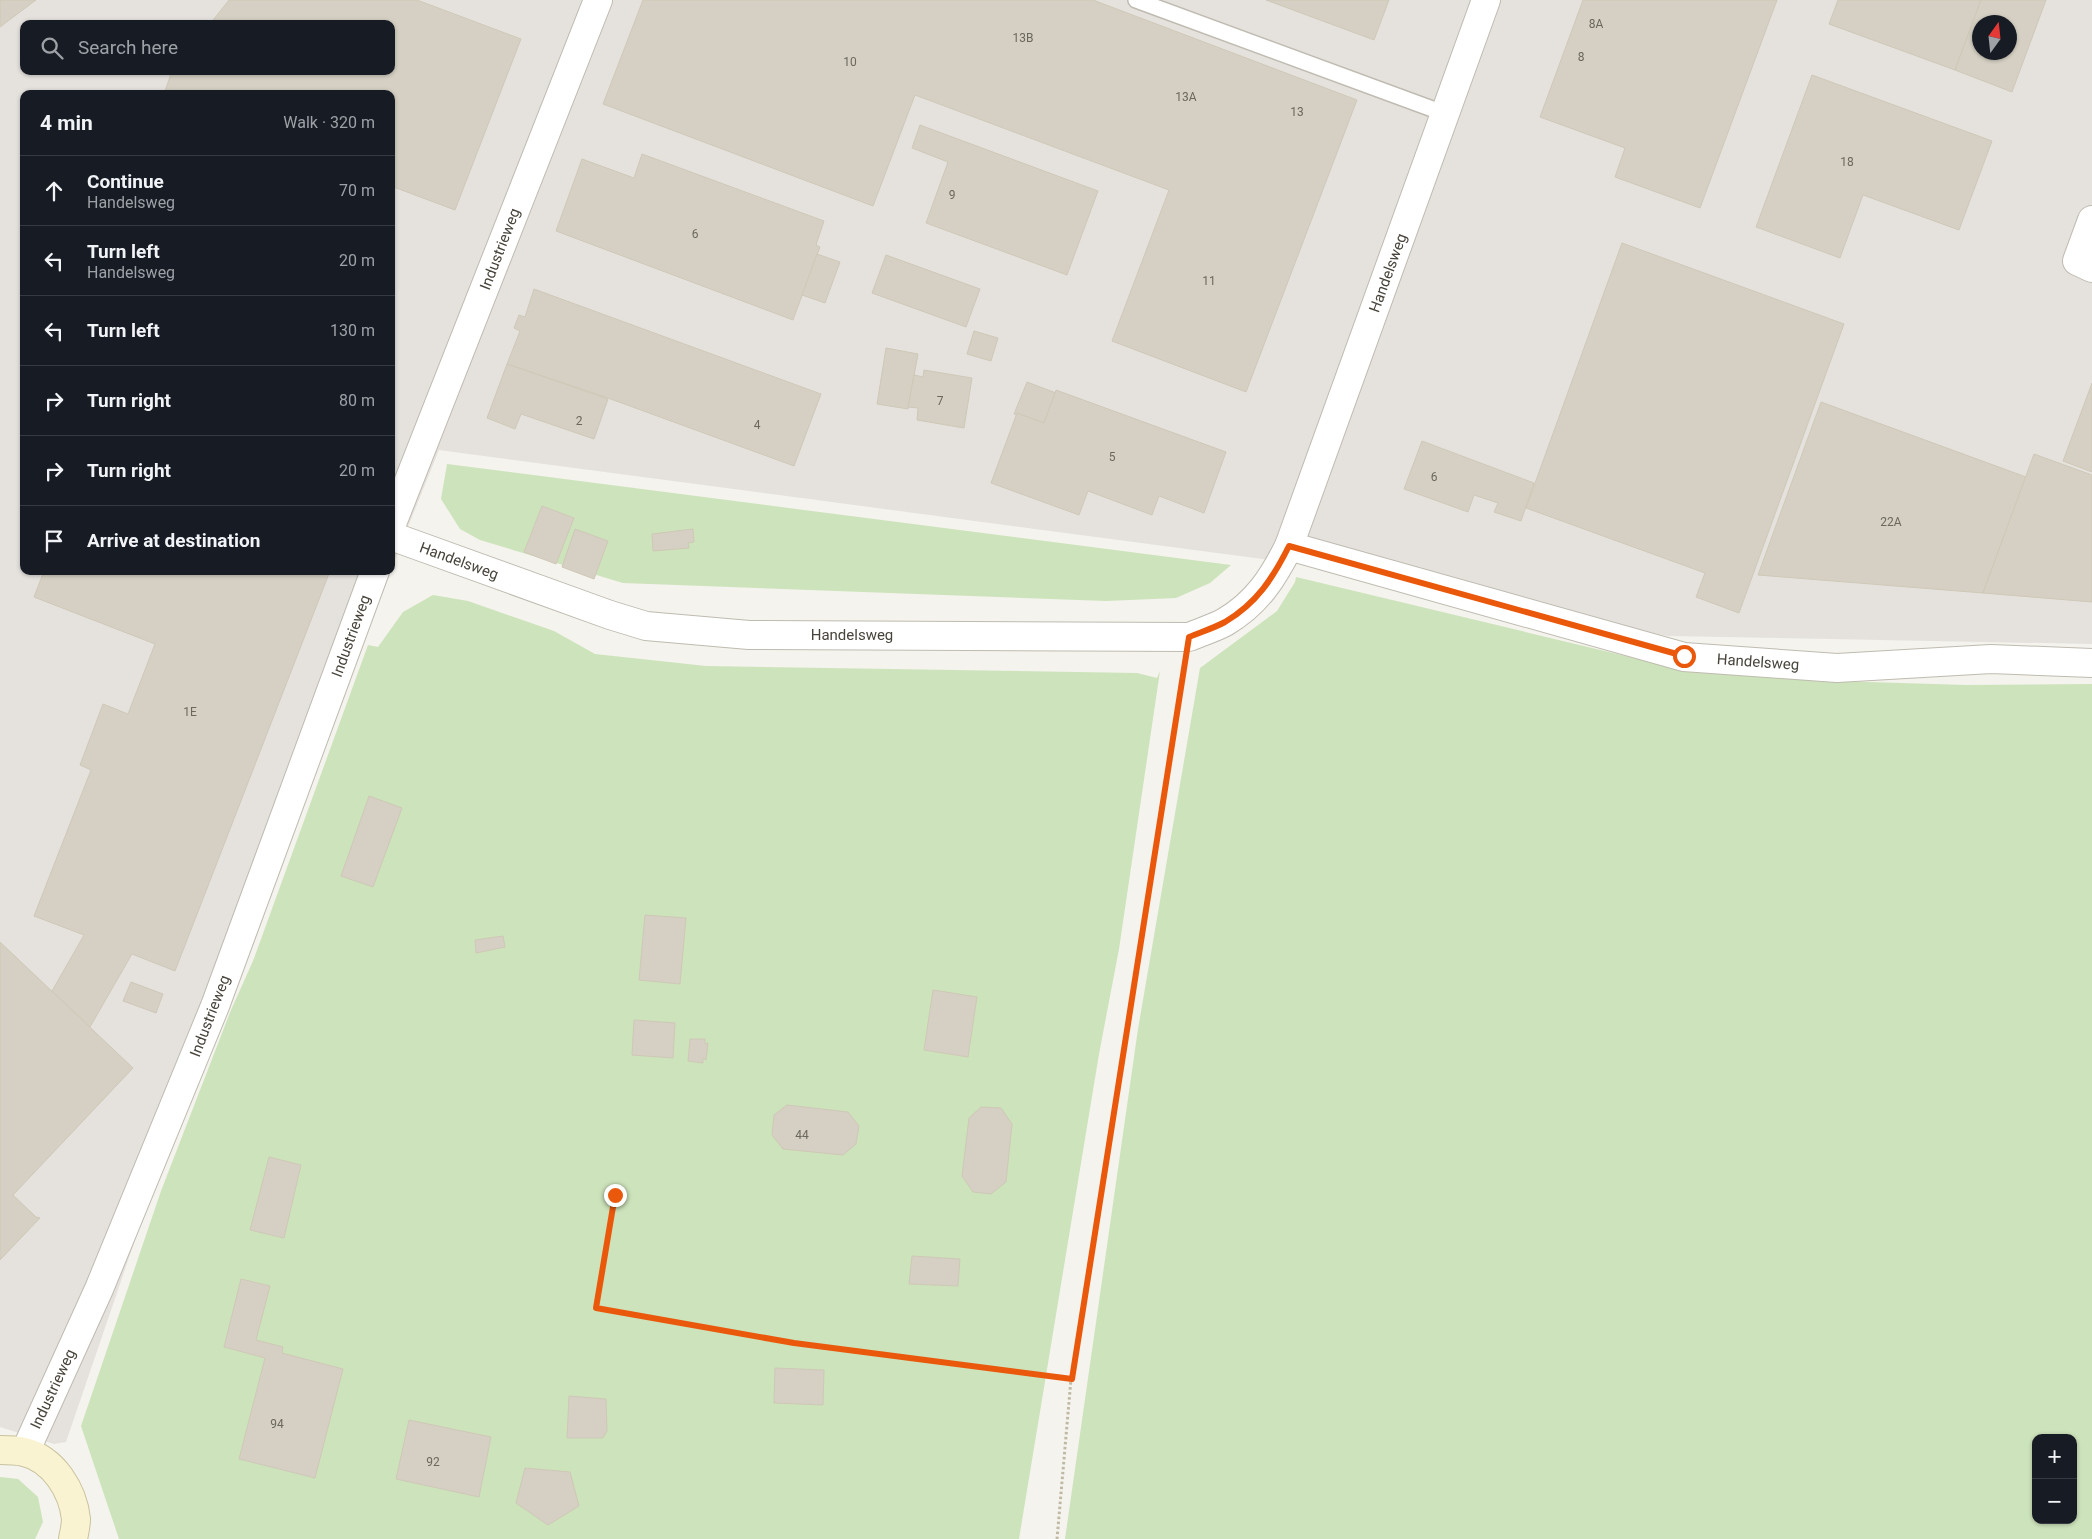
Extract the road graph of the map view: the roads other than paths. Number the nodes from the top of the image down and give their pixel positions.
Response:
1 (1136, 0) edge
2 (1486, 0) edge
3 (592, 2) edge
4 (1446, 114) junction
5 (2092, 220) edge
6 (2092, 268) edge
7 (395, 516) edge
8 (395, 537) edge
9 (1289, 546) junction
10 (374, 575) edge
11 (2092, 663) edge
12 (12, 1451) edge
13 (73, 1539) edge

1 - 4 lane
2 - 4 street, Handelsweg
3 - 7 street, Industrieweg
4 - 9 street, Handelsweg
5 - 6 street
8 - 9 street, Handelsweg
9 - 11 street, Handelsweg
10 - 12 street, Industrieweg
12 - 13 street

